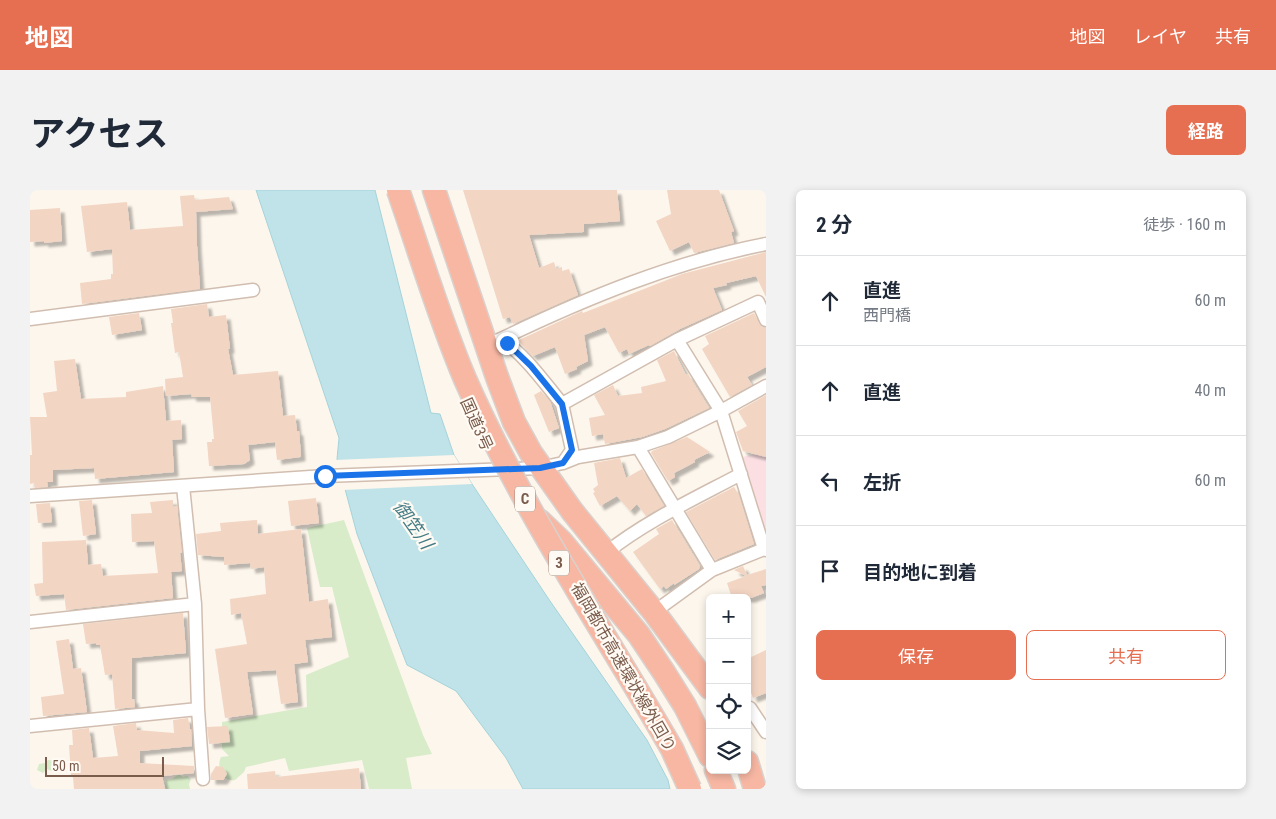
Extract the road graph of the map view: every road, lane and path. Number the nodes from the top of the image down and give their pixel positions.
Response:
1 (397, 190) edge
2 (403, 190) edge
3 (434, 190) edge
4 (766, 244) edge
5 (253, 290) dead end
6 (30, 319) edge
7 (766, 320) edge
8 (677, 340) junction
9 (494, 342) junction
10 (766, 386) edge
11 (562, 404) junction
12 (721, 411) junction
13 (638, 447) junction
14 (563, 463) junction
15 (540, 468) junction
16 (498, 469) junction
17 (741, 474) junction
18 (183, 486) junction
19 (30, 496) edge
20 (515, 498) junction
21 (674, 509) junction
22 (765, 549) edge
23 (608, 556) junction
24 (712, 570) junction
25 (195, 604) junction
26 (654, 612) junction
27 (30, 622) edge
28 (704, 696) edge
29 (198, 709) junction
30 (751, 710) edge
31 (30, 726) edge
32 (766, 732) edge
33 (706, 748) edge
34 (718, 774) edge
35 (731, 774) edge
36 (751, 774) edge
37 (203, 785) edge
38 (691, 789) edge
39 (724, 789) edge
40 (736, 789) edge
41 (755, 789) edge

1 - 38 highway, C, bridge
2 - 16 highway, 国道3号 / 3
3 - 9 highway
4 - 9 street
5 - 6 street
7 - 8 street
8 - 11 street
8 - 12 street
9 - 11 street
9 - 15 highway
10 - 12 street
11 - 14 street
12 - 13 street
12 - 17 street
13 - 14 street
13 - 21 street
14 - 15 street
15 - 16 street
15 - 23 highway
16 - 18 street
16 - 20 highway, 国道3号 / 3
17 - 21 street
17 - 22 street
18 - 19 street
18 - 25 street
20 - 33 highway
20 - 38 highway, 国道3号 / 3
21 - 23 street
21 - 24 street
22 - 24 street
23 - 26 highway
23 - 28 highway
24 - 26 street
25 - 27 street
25 - 29 street
26 - 28 highway
29 - 31 street
29 - 37 street
30 - 32 street
34 - 39 highway
35 - 40 highway
36 - 41 highway

